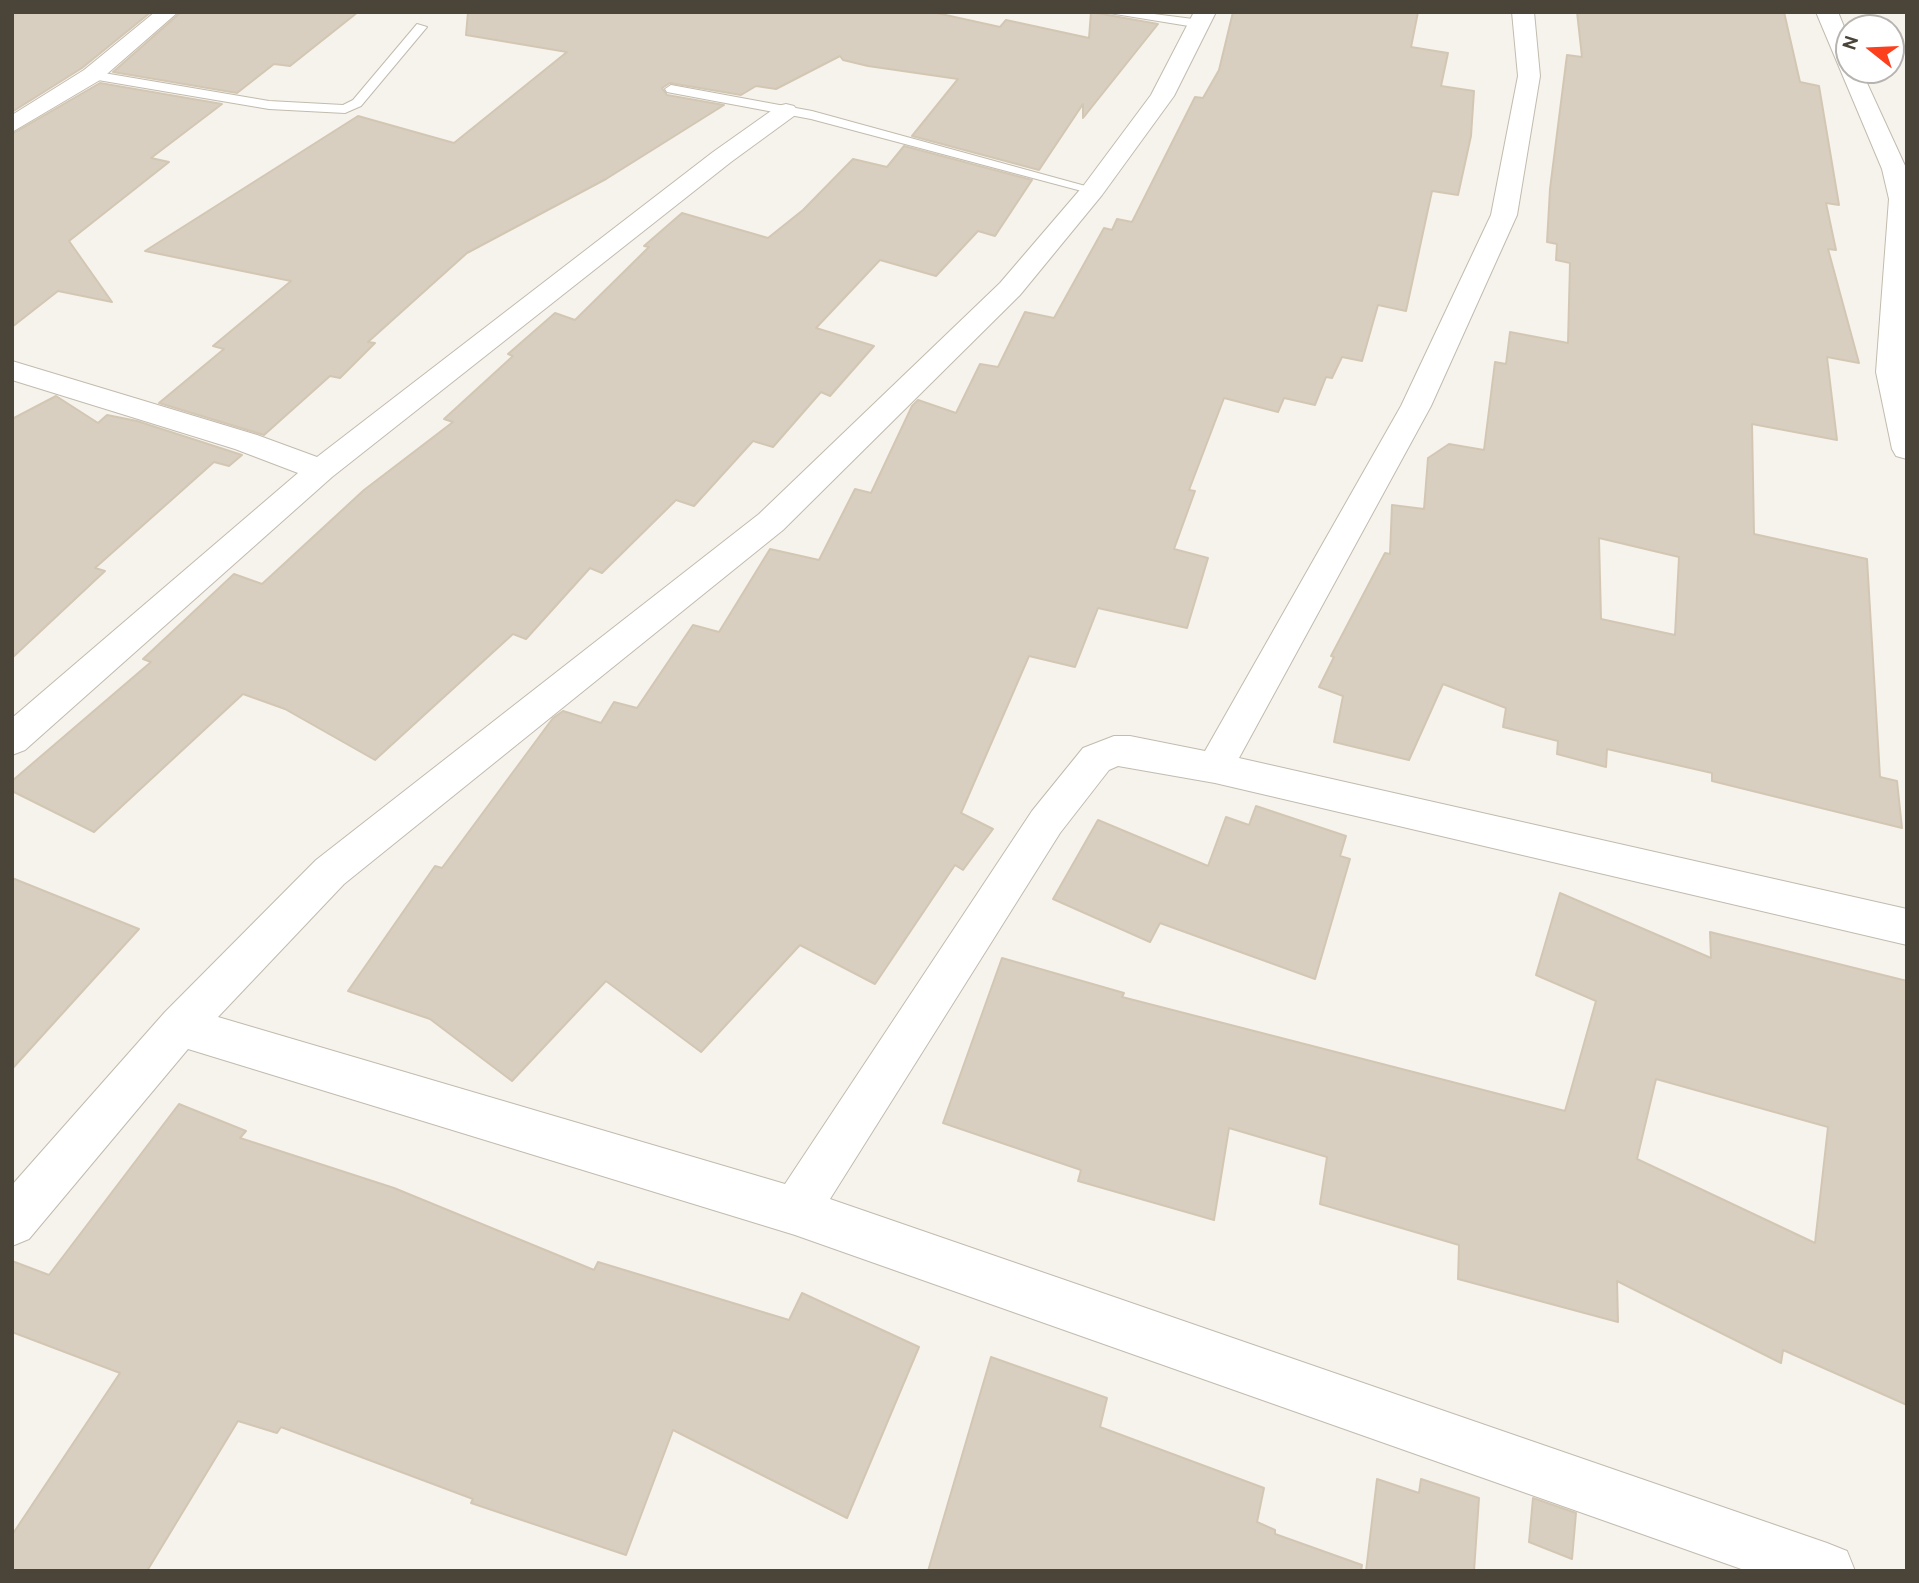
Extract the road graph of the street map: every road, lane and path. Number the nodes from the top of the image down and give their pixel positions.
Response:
1 (169, 12) edge
2 (1109, 12) edge
3 (1523, 12) edge
4 (1827, 12) edge
5 (1203, 18) edge
6 (421, 27) dead end
7 (1835, 31) edge
8 (92, 75) junction
9 (1857, 84) edge
10 (671, 89) dead end
11 (786, 110) junction
12 (12, 125) edge
13 (1093, 190) junction
14 (12, 370) edge
15 (1907, 449) edge
16 (321, 470) junction
17 (12, 740) edge
18 (1215, 768) junction
19 (1907, 927) edge
20 (180, 1026) junction
21 (795, 1211) junction
22 (12, 1222) edge
23 (1827, 1571) edge

1 - 8 street
2 - 5 lane
3 - 18 street
4 - 7 street
5 - 13 street
6 - 8 lane
8 - 12 street
9 - 15 street
10 - 11 lane
11 - 13 lane
11 - 16 street
13 - 20 street
14 - 16 street
16 - 17 street
18 - 19 street
18 - 21 street
20 - 21 street
20 - 22 street
21 - 23 street

